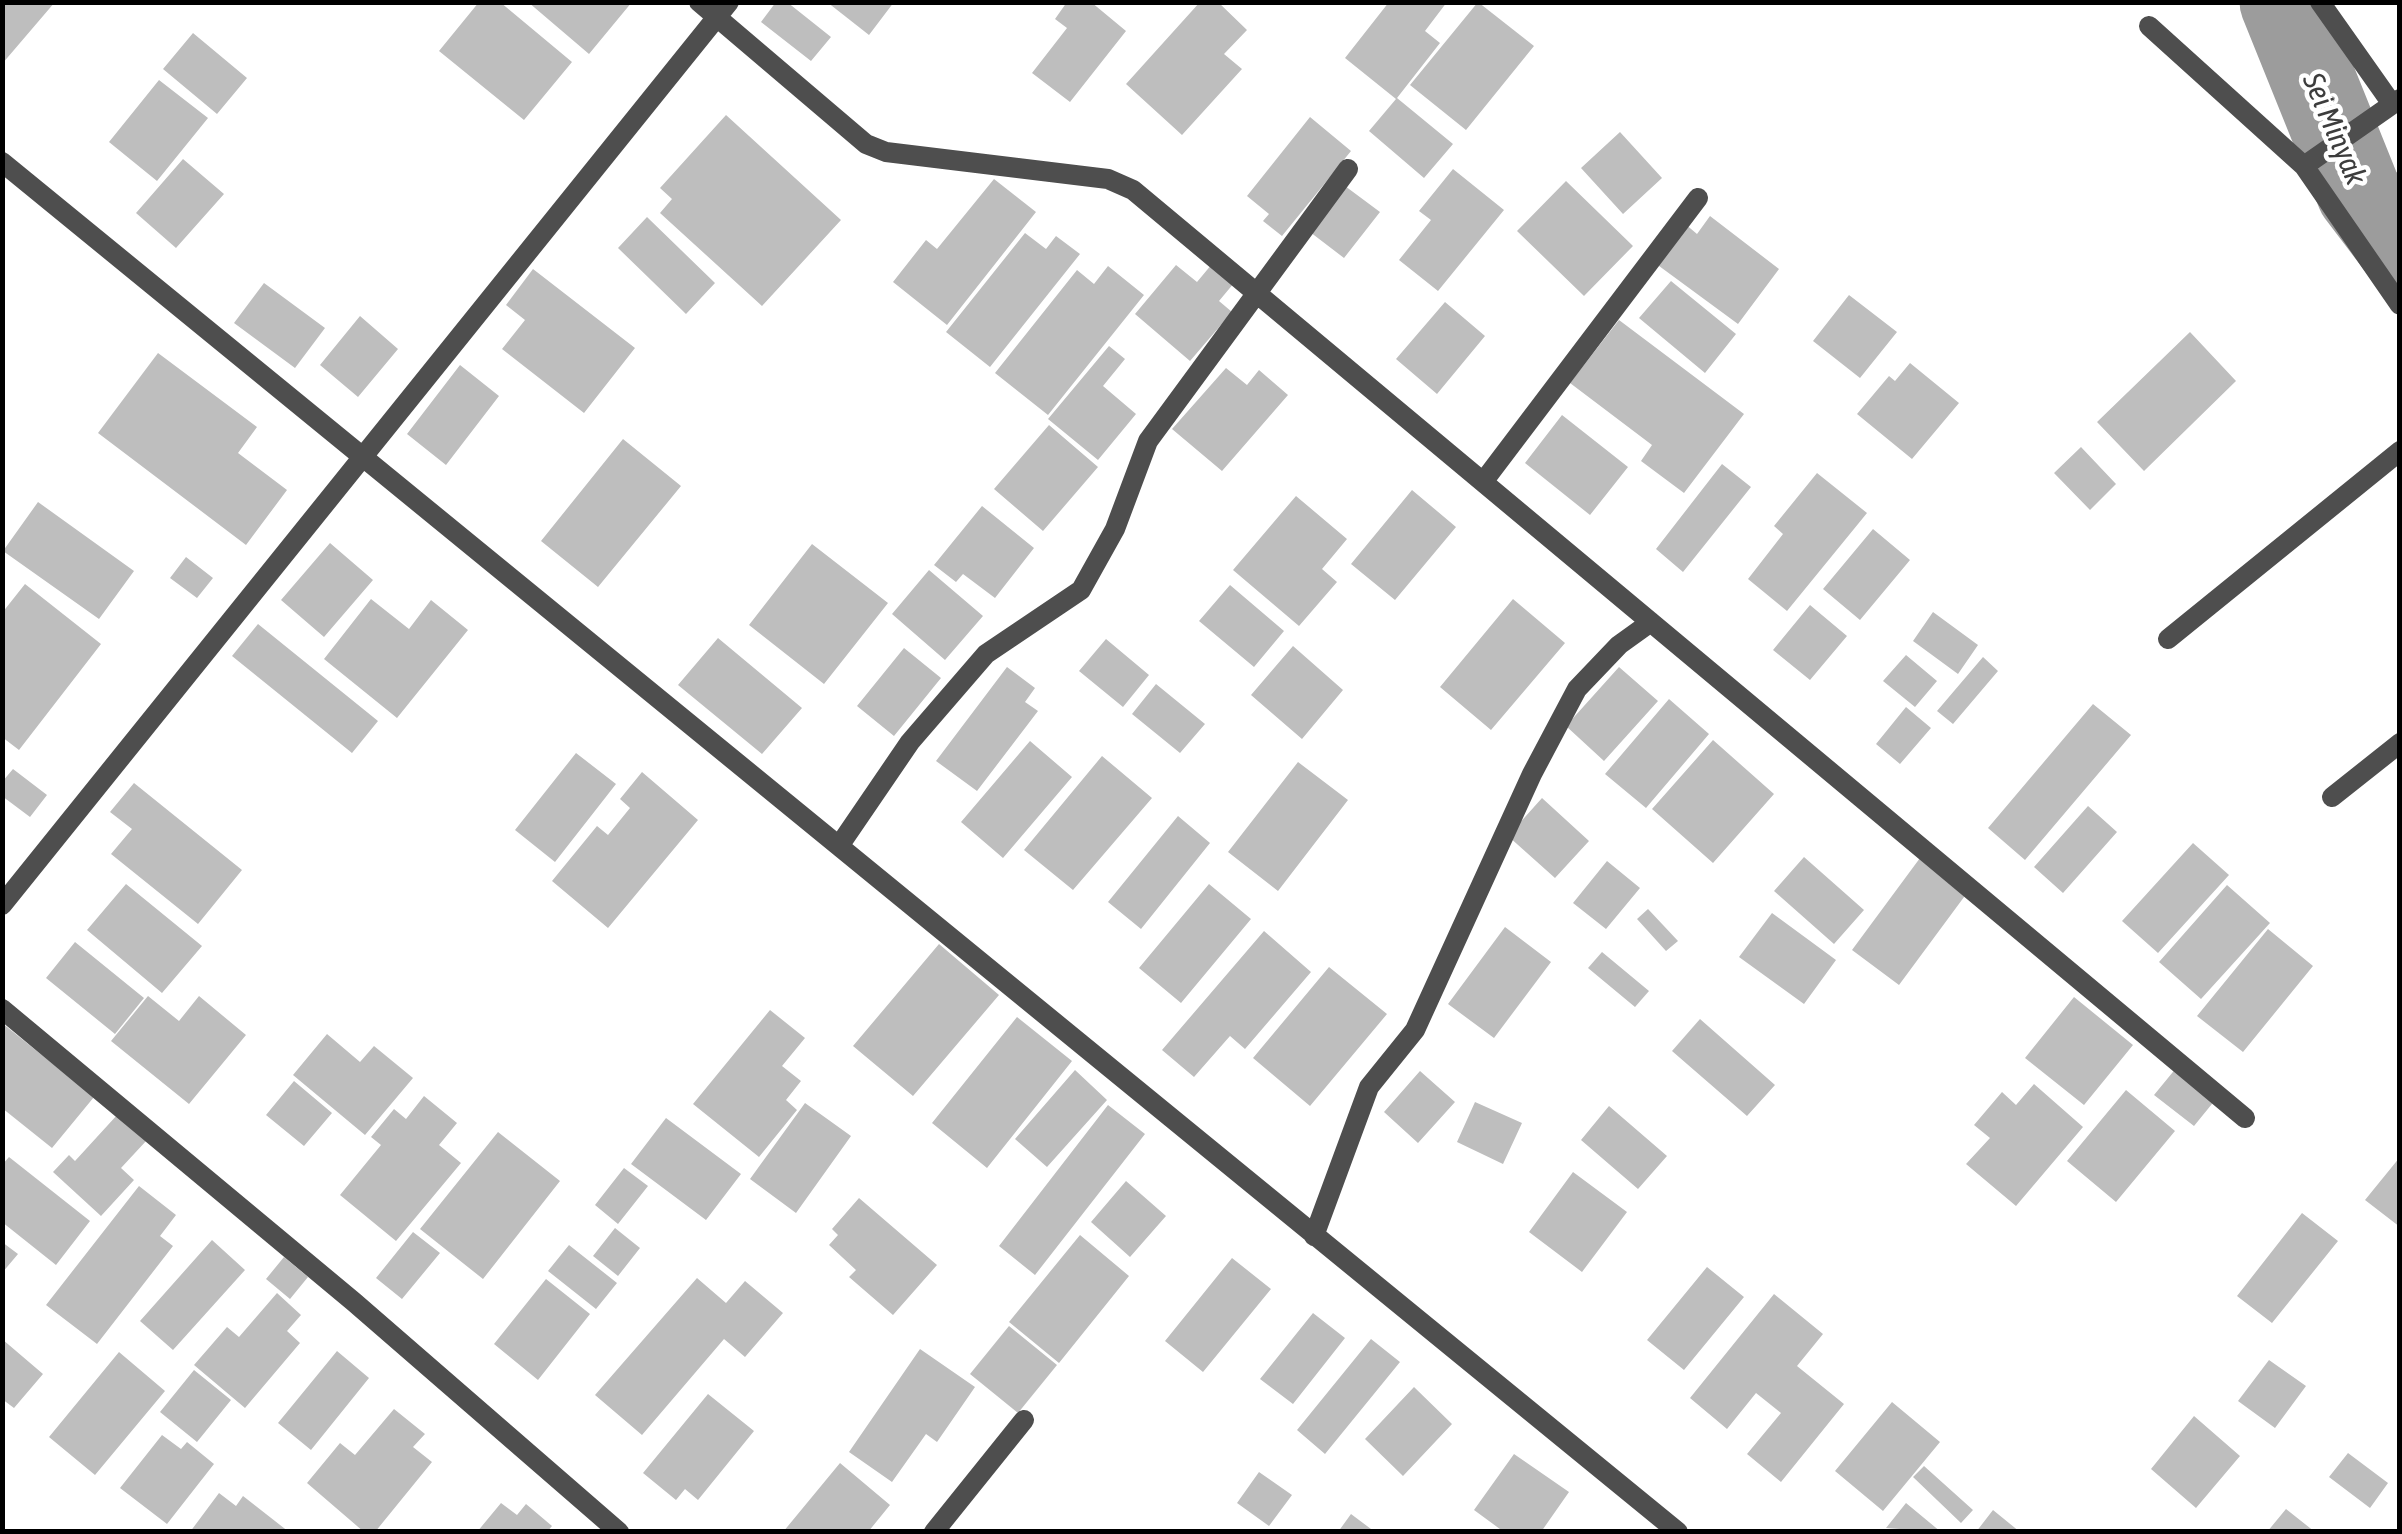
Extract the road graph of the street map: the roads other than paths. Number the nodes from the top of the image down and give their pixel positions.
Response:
1 (699, 2) edge
2 (2320, 2) edge
3 (723, 10) edge
4 (2149, 26) dead end
5 (2390, 105) edge
6 (2, 162) edge
7 (2310, 162) junction
8 (1348, 168) dead end
9 (1698, 198) dead end
10 (1254, 292) junction
11 (2400, 305) edge
12 (2400, 451) edge
13 (364, 457) junction
14 (1483, 482) junction
15 (1651, 622) junction
16 (2168, 639) dead end
17 (2400, 742) edge
18 (2332, 797) dead end
19 (839, 846) junction
20 (2, 905) edge
21 (2, 1009) edge
22 (2244, 1118) dead end
23 (1314, 1236) junction
24 (1024, 1420) dead end
25 (620, 1532) edge
26 (934, 1532) edge
27 (1678, 1532) edge

1 - 3 street
2 - 5 street
3 - 10 street
3 - 13 street
4 - 7 street
5 - 7 street
6 - 13 street
7 - 11 street
8 - 10 street
9 - 14 street
10 - 14 street
10 - 19 street
12 - 16 street
13 - 19 street
13 - 20 street
14 - 15 street
15 - 22 street
15 - 23 street
17 - 18 street
19 - 23 street
21 - 25 street
23 - 27 street
24 - 26 street

